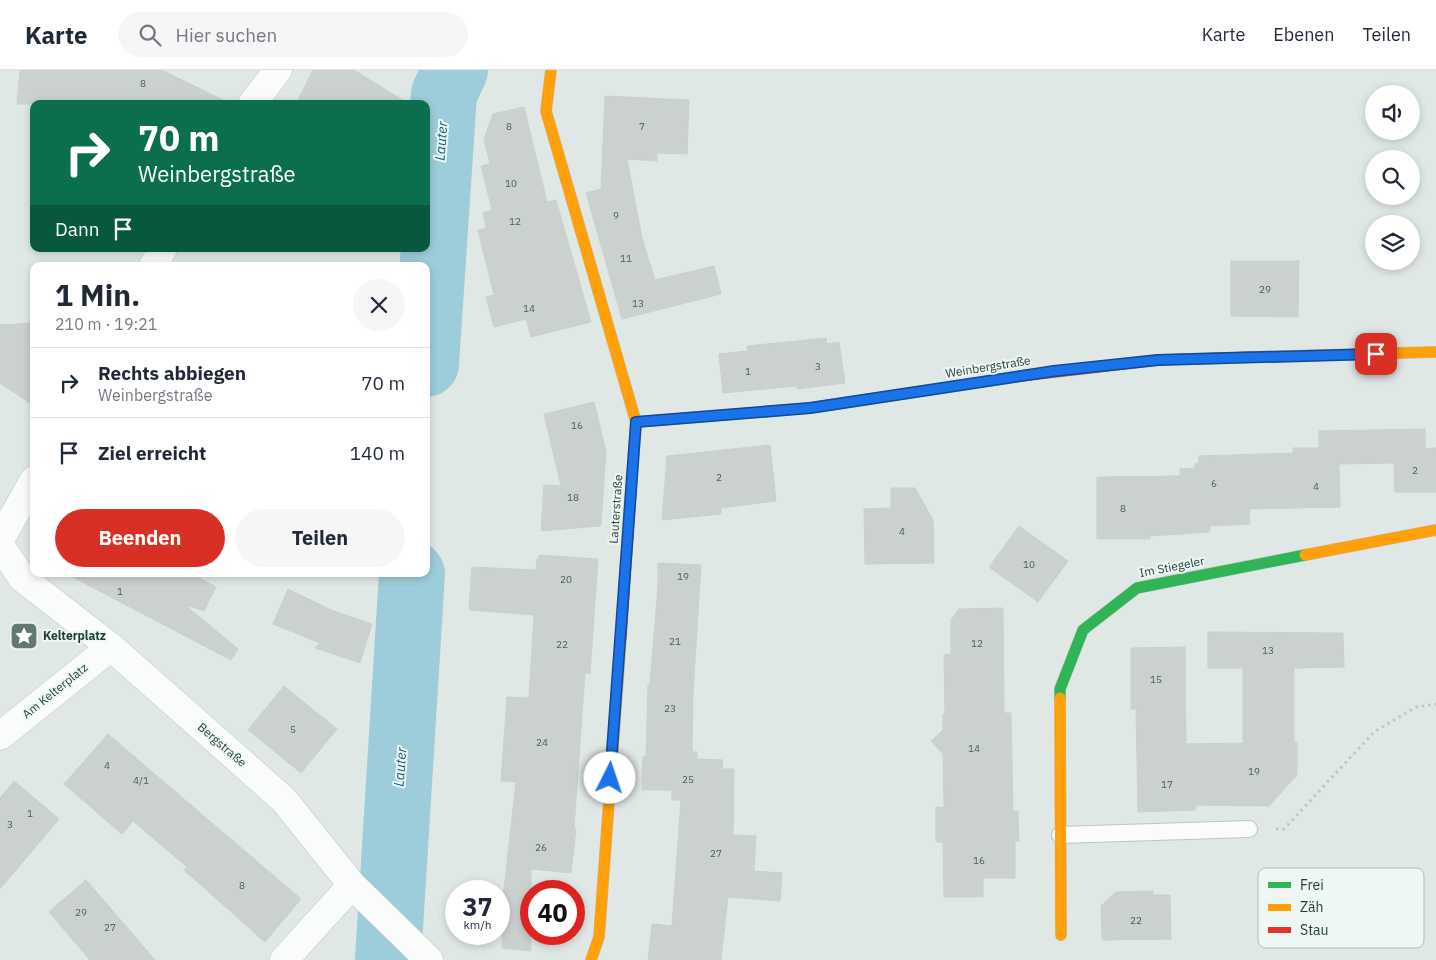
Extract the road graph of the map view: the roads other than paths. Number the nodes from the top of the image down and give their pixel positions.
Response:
1 (278, 70) edge
2 (550, 70) edge
3 (255, 100) edge
4 (1436, 352) edge
5 (636, 422) junction
6 (30, 487) edge
7 (1436, 530) edge
8 (0, 540) edge
9 (0, 545) edge
10 (111, 646) junction
11 (0, 736) edge
12 (1249, 829) road end
13 (1060, 835) junction
14 (352, 884) junction
15 (1060, 935) dead end
16 (284, 960) edge
17 (429, 960) edge
18 (591, 960) edge

1 - 3 street
2 - 5 street, Lauterstraße
4 - 5 street, Weinbergstraße
5 - 18 street, Lauterstraße
6 - 8 street
7 - 13 street, Im Stiegeler
9 - 10 street, Bergstraße
10 - 11 street, Am Kelterplatz
10 - 14 street, Bergstraße
12 - 13 lane
13 - 15 street, Im Stiegeler
14 - 16 street
14 - 17 street, Bergstraße

